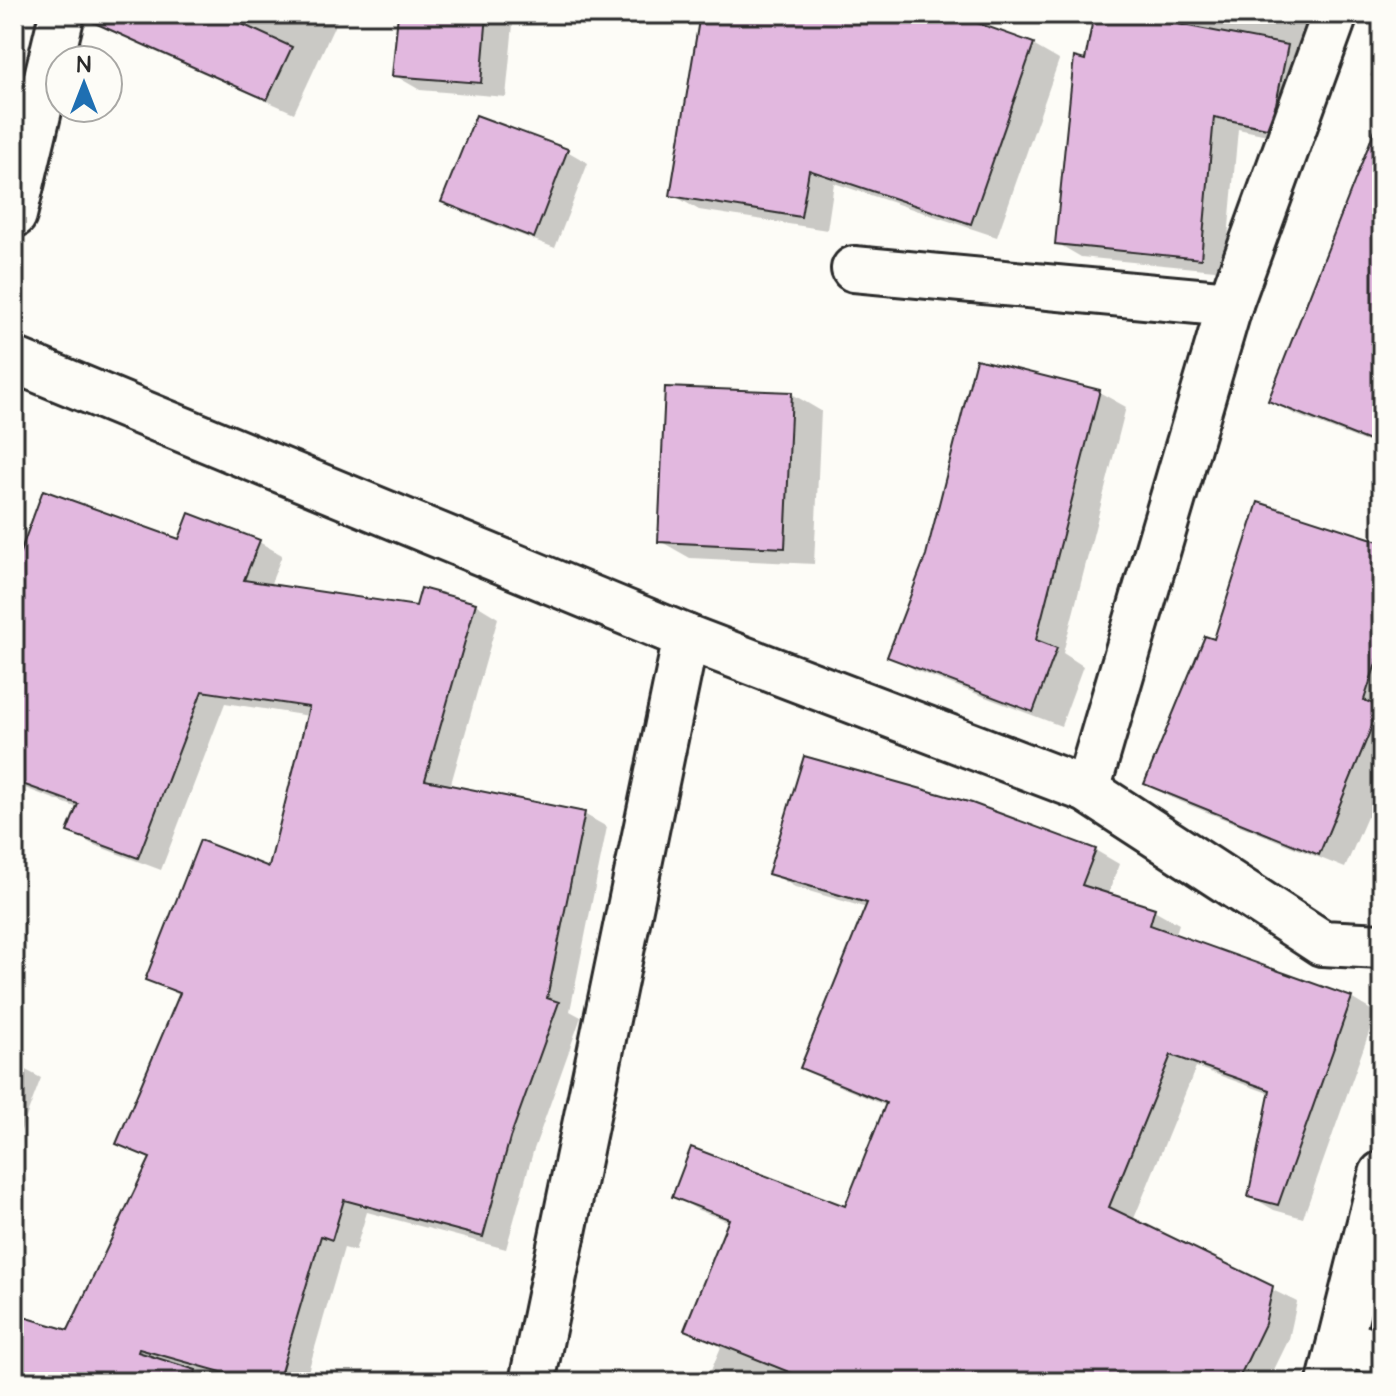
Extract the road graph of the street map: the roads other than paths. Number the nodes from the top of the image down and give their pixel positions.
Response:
1 (62, 14) edge
2 (1335, 14) edge
3 (14, 215) edge
4 (854, 269) dead end
5 (1230, 304) junction
6 (14, 360) edge
7 (686, 637) junction
8 (1087, 790) junction
9 (1382, 946) edge
10 (1382, 1174) edge
11 (1382, 1354) edge
12 (1335, 1362) edge
13 (532, 1382) edge

1 - 3 street
2 - 5 street
4 - 5 street
5 - 8 street
6 - 7 street
7 - 8 street
7 - 13 street
8 - 9 street
10 - 12 street
11 - 12 street

